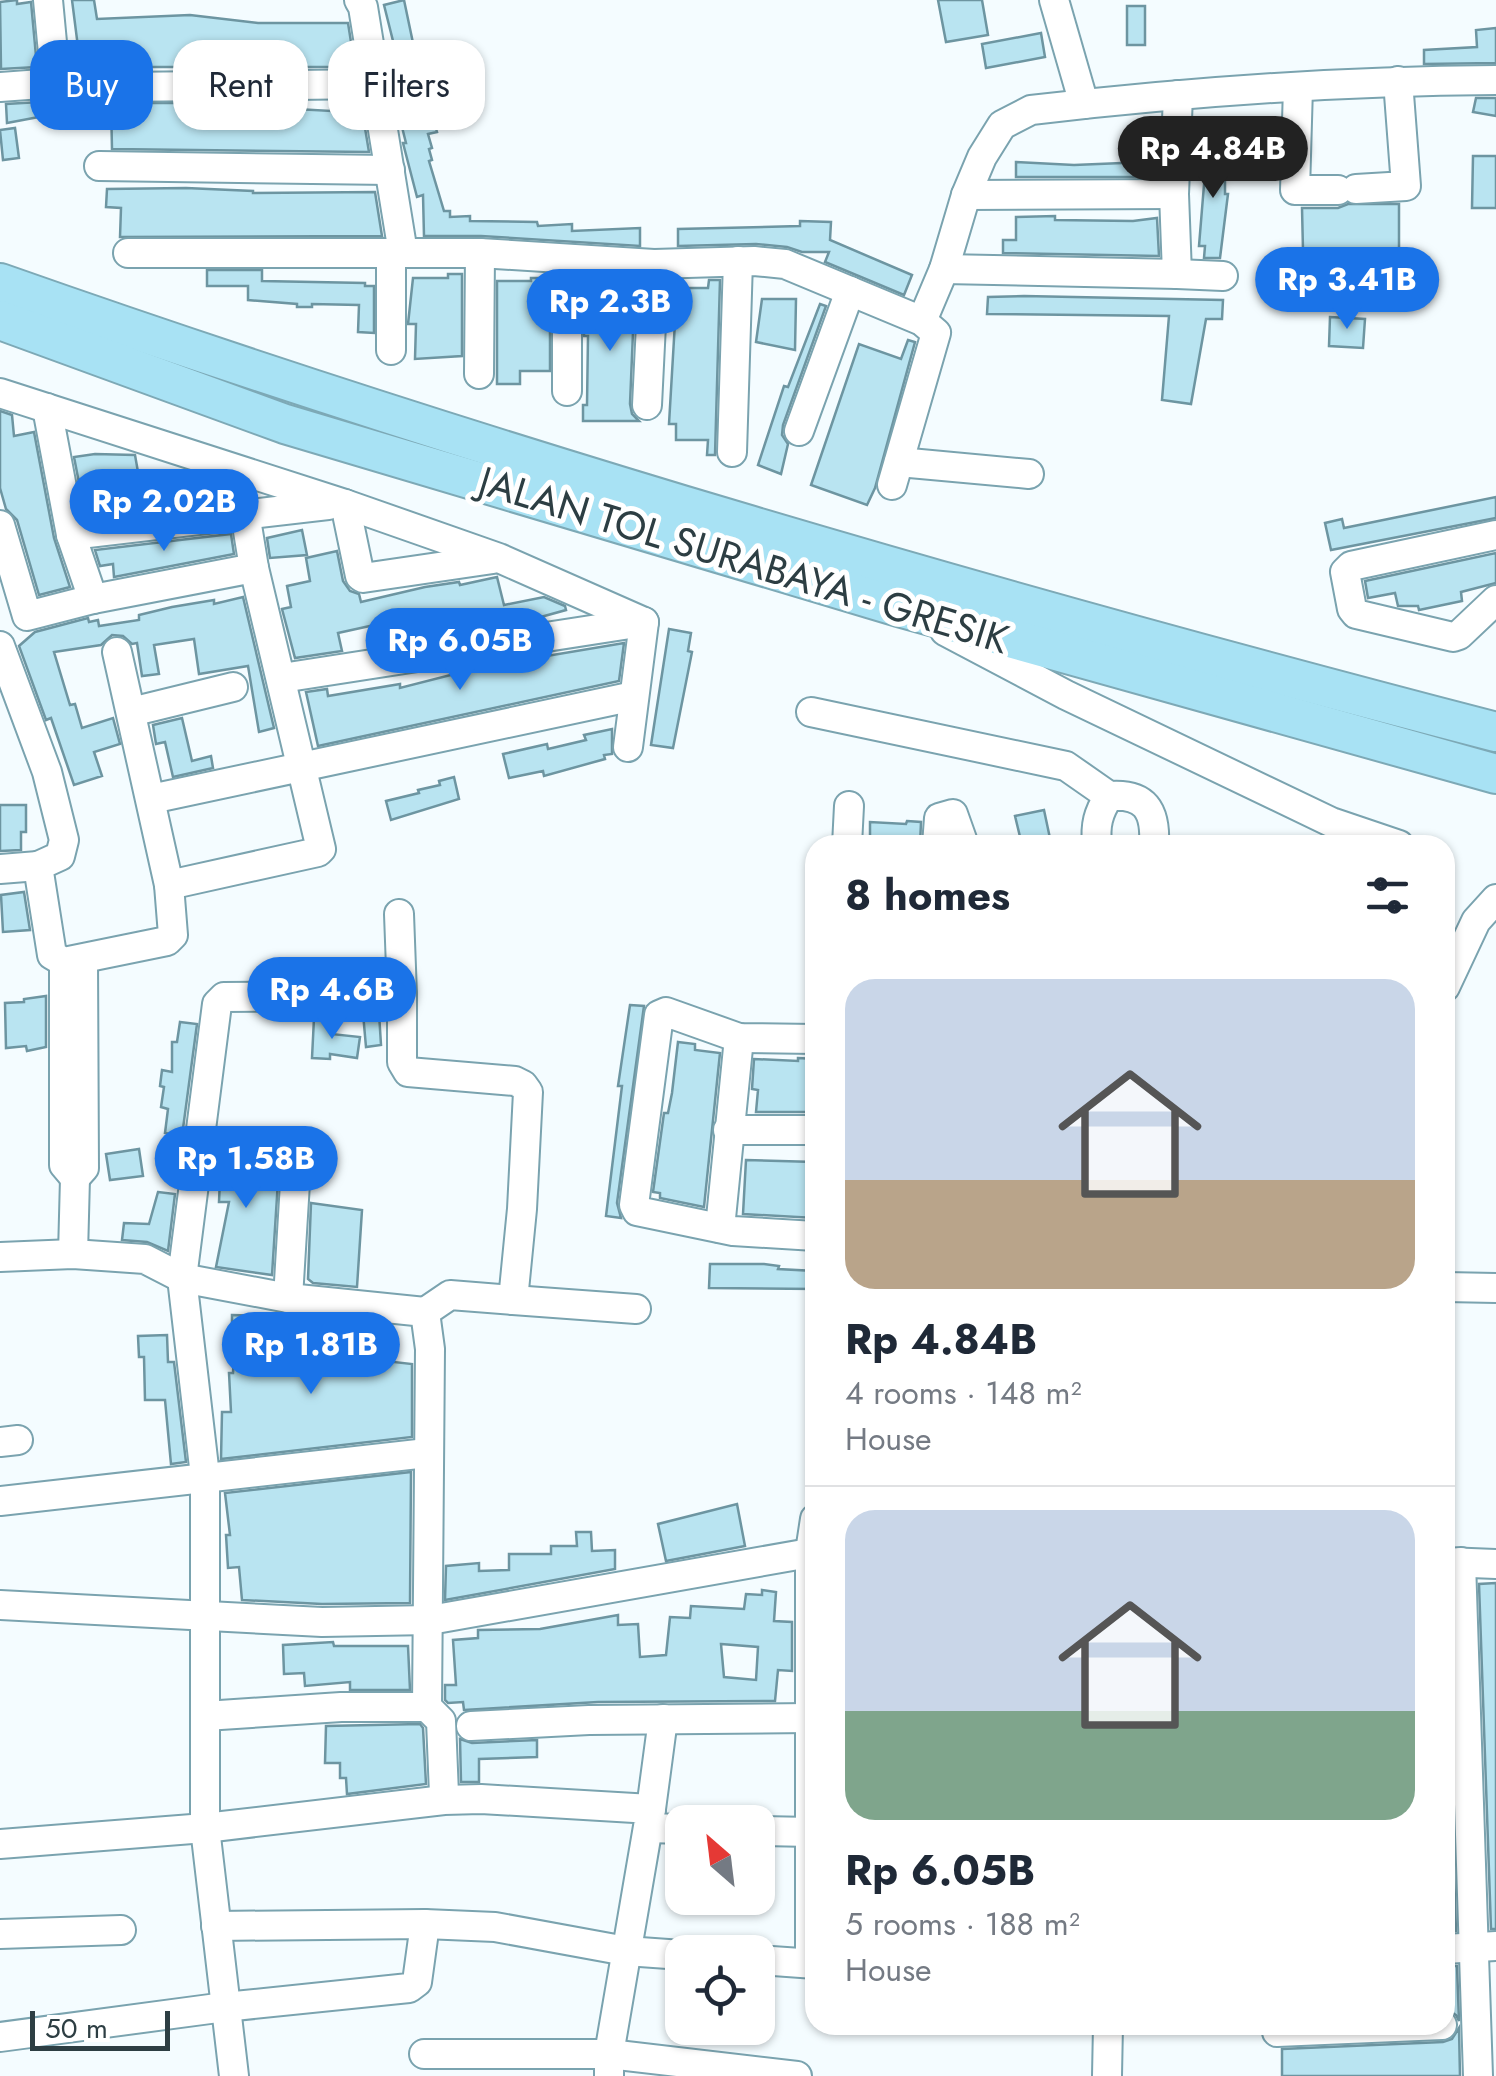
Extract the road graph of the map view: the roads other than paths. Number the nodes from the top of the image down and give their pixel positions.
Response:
1 (48, 0) edge
2 (359, 0) edge
3 (1054, 0) edge
4 (369, 40) edge
5 (1398, 80) junction
6 (1496, 80) edge
7 (328, 85) edge
8 (1298, 86) junction
9 (0, 87) edge
10 (153, 87) edge
11 (1178, 95) junction
12 (1084, 104) junction
13 (383, 130) edge
14 (100, 166) dead end
15 (390, 170) junction
16 (1174, 194) junction
17 (966, 195) junction
18 (397, 253) junction
19 (128, 254) dead end
20 (480, 254) junction
21 (567, 258) junction
22 (738, 261) junction
23 (654, 264) junction
24 (944, 269) junction
25 (1177, 274) junction
26 (1223, 276) dead end
27 (0, 283) edge
28 (850, 292) junction
29 (0, 320) edge
30 (922, 321) junction
31 (391, 350) dead end
32 (479, 374) dead end
33 (567, 391) dead end
34 (0, 393) edge
35 (648, 406) dead end
36 (47, 408) junction
37 (799, 431) dead end
38 (732, 452) dead end
39 (1030, 474) dead end
40 (342, 504) junction
41 (245, 512) junction
42 (0, 525) edge
43 (71, 535) junction
44 (1496, 535) edge
45 (499, 558) junction
46 (254, 568) junction
47 (93, 598) junction
48 (1496, 600) edge
49 (899, 608) junction
50 (27, 616) junction
51 (644, 622) junction
52 (0, 626) edge
53 (0, 646) edge
54 (117, 652) dead end
55 (282, 678) junction
56 (234, 687) dead end
57 (634, 696) junction
58 (131, 712) junction
59 (811, 712) dead end
60 (1496, 732) edge
61 (628, 747) dead end
62 (302, 766) junction
63 (1496, 774) edge
64 (1109, 796) junction
65 (151, 799) junction
66 (849, 806) dead end
67 (1327, 834) edge
68 (847, 835) edge
69 (938, 835) edge
70 (960, 835) edge
71 (1095, 835) edge
72 (1153, 835) edge
73 (38, 866) junction
74 (0, 869) edge
75 (169, 885) junction
76 (1496, 899) edge
77 (399, 914) dead end
78 (74, 961) junction
79 (1455, 965) edge
80 (402, 995) junction
81 (739, 1038) junction
82 (805, 1039) edge
83 (728, 1130) junction
84 (805, 1130) edge
85 (294, 1183) dead end
86 (720, 1228) junction
87 (805, 1235) edge
88 (73, 1254) junction
89 (0, 1258) edge
90 (182, 1278) junction
91 (1455, 1286) edge
92 (1496, 1288) edge
93 (288, 1298) junction
94 (512, 1300) junction
95 (636, 1309) dead end
96 (425, 1312) junction
97 (428, 1452) junction
98 (205, 1476) junction
99 (0, 1502) edge
100 (805, 1553) edge
101 (1455, 1562) edge
102 (1496, 1564) edge
103 (0, 1605) edge
104 (203, 1614) junction
105 (430, 1620) junction
106 (427, 1707) junction
107 (1455, 1710) edge
108 (204, 1716) junction
109 (805, 1718) edge
110 (663, 1719) junction
111 (471, 1726) dead end
112 (1456, 1790) edge
113 (444, 1794) dead end
114 (650, 1819) junction
115 (665, 1824) edge
116 (205, 1828) junction
117 (775, 1831) edge
118 (805, 1832) edge
119 (0, 1844) edge
120 (1457, 1865) edge
121 (424, 1924) junction
122 (216, 1926) junction
123 (120, 1930) dead end
124 (0, 1934) edge
125 (1471, 1947) edge
126 (626, 1950) junction
127 (665, 1953) edge
128 (775, 1961) edge
129 (805, 1963) edge
130 (225, 2007) junction
131 (1475, 2024) junction
132 (1455, 2025) edge
133 (1108, 2035) edge
134 (0, 2037) edge
135 (424, 2054) dead end
136 (609, 2065) edge
137 (234, 2076) edge
138 (797, 2076) edge
139 (1108, 2076) edge
140 (1478, 2076) edge

1 - 9 street
2 - 4 street
3 - 12 street
5 - 6 street
5 - 8 street
5 - 8 street
7 - 10 street
8 - 11 street
11 - 12 street
11 - 16 street
12 - 17 street
13 - 15 street
14 - 15 street
15 - 18 street
16 - 17 street
16 - 25 street
17 - 24 street
18 - 19 street
18 - 20 street
18 - 31 street
20 - 21 street
20 - 32 street
21 - 23 street
21 - 33 street
22 - 23 street
22 - 28 street
22 - 38 street
23 - 35 street
24 - 25 street
24 - 30 street
25 - 26 street
27 - 60 highway, JALAN TOL SURABAYA - GRESIK
28 - 30 street
28 - 37 street
29 - 49 highway, JALAN TOL SURABAYA - GRESIK
30 - 39 street
34 - 36 street
36 - 40 street
36 - 43 street
40 - 41 street
40 - 45 street
40 - 45 street
41 - 43 street
41 - 46 street
42 - 50 street
43 - 47 street
44 - 48 street
45 - 51 street
46 - 47 street
46 - 55 street
47 - 50 street
49 - 63 highway, JALAN TOL SURABAYA - GRESIK
49 - 67 street
50 - 52 street
51 - 55 street
51 - 57 street
53 - 73 street
54 - 58 street
55 - 62 street
56 - 58 street
57 - 61 street
57 - 62 street
58 - 65 street
59 - 64 street
62 - 65 street
62 - 75 street
64 - 71 street
64 - 72 street
65 - 75 street
66 - 68 street
69 - 70 street
73 - 74 street
73 - 78 street
75 - 78 street
76 - 79 street
77 - 80 street
78 - 88 street
80 - 90 street
80 - 94 street
81 - 82 street
81 - 83 street
81 - 86 street
83 - 84 street
83 - 86 street
85 - 93 street
86 - 87 street
88 - 89 street
88 - 90 street
90 - 93 street
90 - 98 street
91 - 92 street
93 - 96 street
94 - 95 street
94 - 96 street
96 - 97 street
97 - 98 street
97 - 105 street
98 - 99 street
98 - 104 street
100 - 105 street
101 - 102 street
103 - 104 street
104 - 105 street
104 - 108 street
105 - 106 street
106 - 108 street
106 - 113 street
107 - 112 street
108 - 116 street
109 - 110 street
110 - 111 street
110 - 114 street
112 - 120 street
114 - 115 street
114 - 116 street
114 - 126 street
116 - 119 street
116 - 122 street
117 - 118 street
120 - 125 street
121 - 122 street
121 - 126 street
121 - 130 street
122 - 130 street
123 - 124 street
125 - 131 street
126 - 127 street
126 - 136 street
128 - 129 street
130 - 134 street
130 - 137 street
131 - 132 street
131 - 140 street
133 - 139 street
135 - 136 street
136 - 138 street

